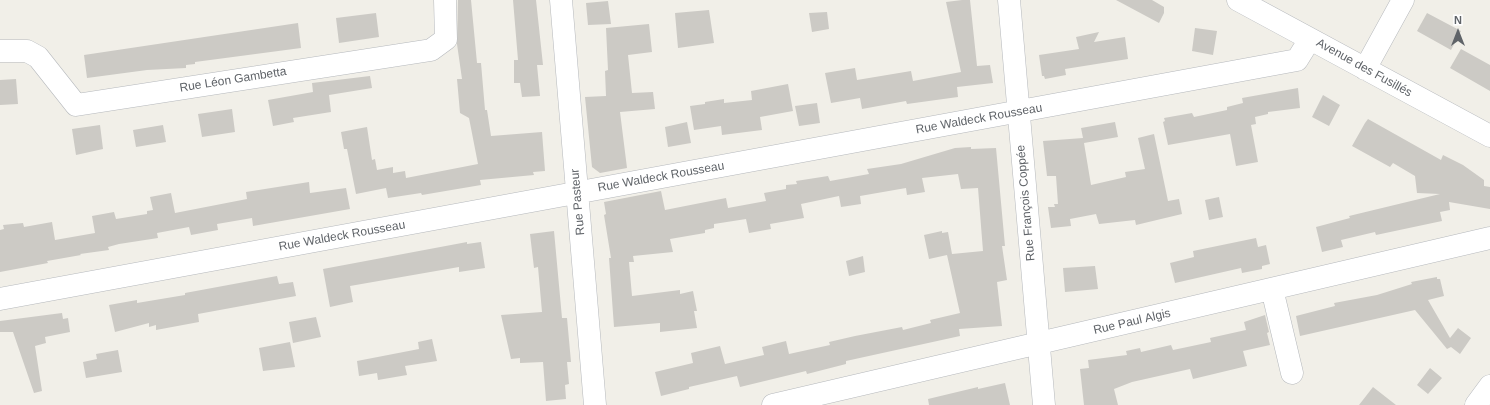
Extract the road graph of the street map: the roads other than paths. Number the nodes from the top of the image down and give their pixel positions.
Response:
1 (445, 0) edge
2 (561, 0) edge
3 (1009, 0) edge
4 (1238, 0) edge
5 (1403, 0) edge
6 (1310, 39) junction
7 (0, 51) edge
8 (1365, 69) junction
9 (1018, 112) junction
10 (1490, 136) edge
11 (577, 193) junction
12 (1490, 238) edge
13 (1272, 289) junction
14 (0, 299) edge
15 (1039, 343) junction
16 (1292, 373) dead end
17 (595, 405) edge
18 (773, 405) edge
19 (1044, 405) edge

1 - 7 street, Rue Léon Gambetta
2 - 11 street, Rue Pasteur
3 - 9 street, Rue François Coppée
4 - 6 street, Avenue des Fusillés
5 - 8 street
6 - 8 street, Avenue des Fusillés
6 - 9 street, Rue Waldeck Rousseau
8 - 10 street, Avenue des Fusillés
9 - 11 street, Rue Waldeck Rousseau
9 - 15 street, Rue François Coppée
11 - 14 street, Rue Waldeck Rousseau
11 - 17 street, Rue Pasteur
12 - 13 street, Rue Paul Algis
13 - 15 street, Rue Paul Algis
13 - 16 street
15 - 18 street, Rue Paul Algis
15 - 19 street, Rue François Coppée

